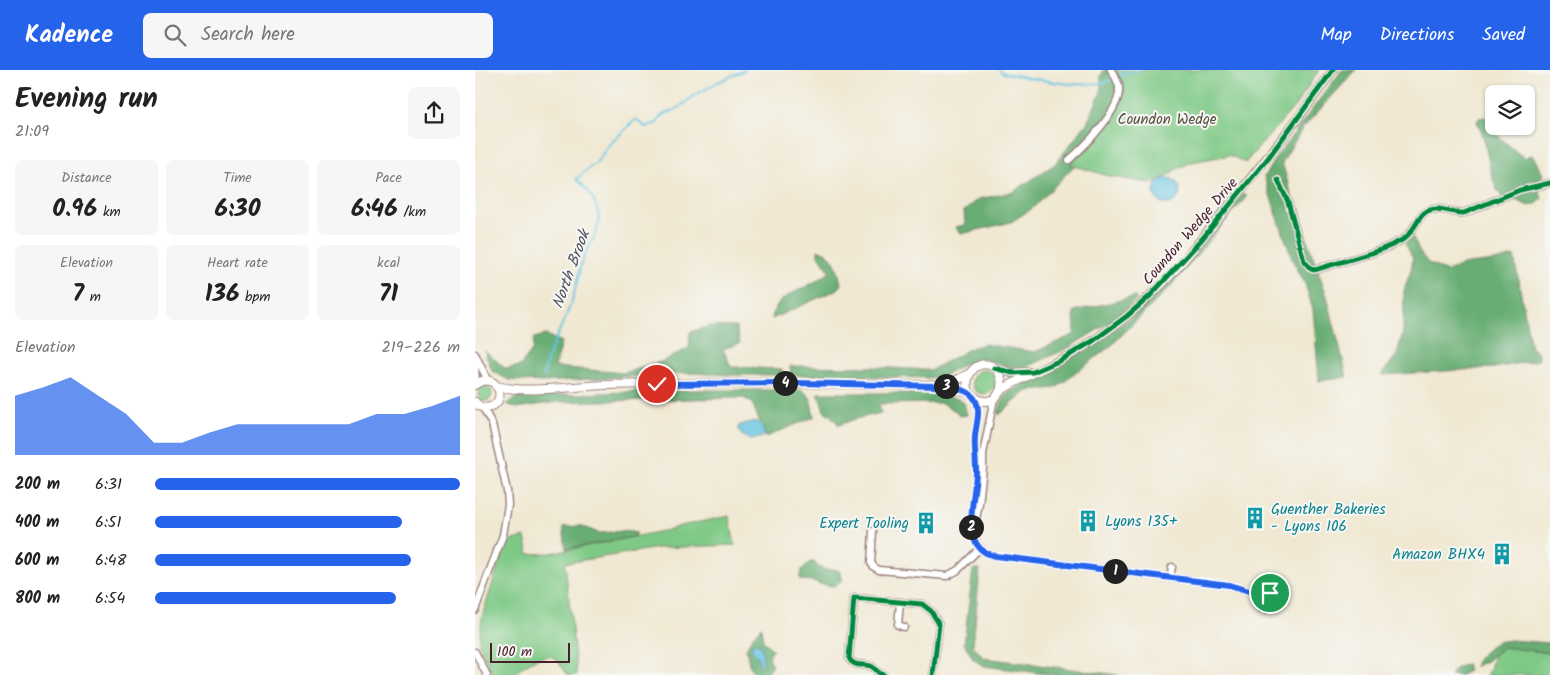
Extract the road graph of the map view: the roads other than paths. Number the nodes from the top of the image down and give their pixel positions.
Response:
1 (1111, 70) edge
2 (1333, 70) edge
3 (1069, 160) dead end
4 (1278, 180) dead end
5 (1550, 183) edge
6 (475, 354) edge
7 (475, 362) edge
8 (995, 368) junction
9 (1033, 372) junction
10 (970, 373) junction
11 (488, 380) junction
12 (476, 385) edge
13 (497, 386) junction
14 (946, 386) junction
15 (519, 389) junction
16 (1000, 391) junction
17 (973, 396) junction
18 (994, 399) junction
19 (496, 402) junction
20 (475, 403) edge
21 (483, 408) junction
22 (491, 420) junction
23 (873, 531) dead end
24 (974, 538) junction
25 (979, 548) junction
26 (1172, 567) dead end
27 (1170, 578) junction
28 (1256, 596) dead end
29 (900, 603) junction
30 (475, 610) edge
31 (898, 626) dead end
32 (475, 652) edge
33 (487, 675) edge
34 (882, 675) edge
35 (933, 675) edge

1 - 3 street
2 - 9 main road, Coundon Wedge Drive
4 - 5 street
6 - 11 street
7 - 12 street
8 - 9 main road, Coundon Wedge Drive
8 - 10 main road, Coundon Wedge Drive
8 - 16 main road
9 - 16 main road, Coundon Wedge Drive
10 - 14 main road, Coundon Wedge Drive
10 - 17 main road
11 - 12 main road
11 - 13 main road
13 - 15 main road, Coundon Wedge Drive
13 - 19 main road
14 - 15 main road, Coundon Wedge Drive
14 - 17 main road, Coundon Wedge Drive
15 - 19 main road, Coundon Wedge Drive
16 - 18 main road, Coundon Wedge Drive
17 - 18 main road, Coundon Wedge Drive
17 - 24 street
18 - 24 street
19 - 21 main road, Coundon Wedge Drive
19 - 22 street
20 - 21 main road
21 - 22 street
22 - 30 street
23 - 25 street
24 - 25 street
25 - 27 street
26 - 27 street
27 - 28 street
29 - 31 street
29 - 34 street
29 - 35 street
32 - 33 street

